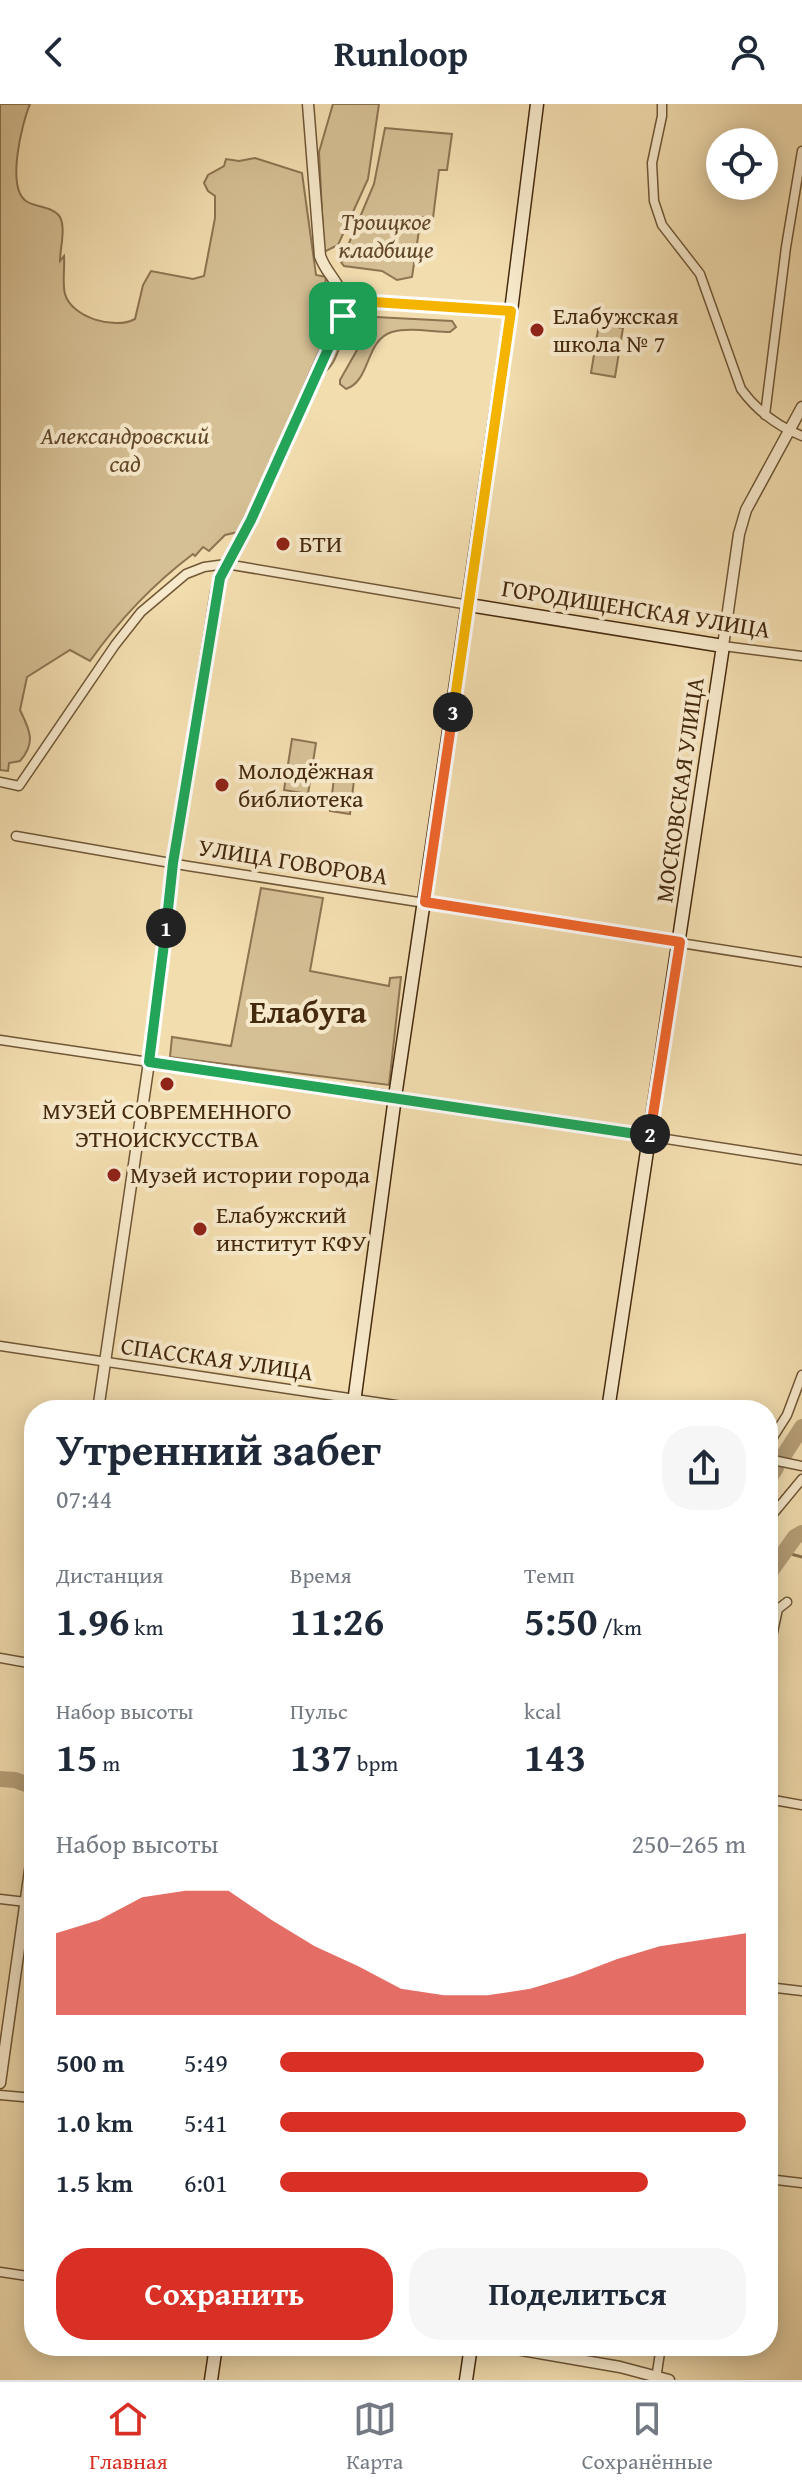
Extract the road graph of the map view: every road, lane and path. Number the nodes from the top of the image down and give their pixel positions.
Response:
1 (308, 104) edge
2 (537, 104) edge
3 (662, 104) edge
4 (802, 151) edge
5 (344, 300) junction
6 (511, 311) junction
7 (802, 407) edge
8 (765, 415) junction
9 (790, 431) junction
10 (802, 436) edge
11 (226, 564) junction
12 (469, 605) junction
13 (723, 646) junction
14 (802, 656) edge
15 (0, 782) edge
16 (16, 836) dead end
17 (173, 863) junction
18 (425, 902) junction
19 (680, 942) junction
20 (802, 962) edge
21 (0, 1040) edge
22 (149, 1062) junction
23 (395, 1097) junction
24 (650, 1136) junction
25 (802, 1160) edge
26 (0, 1346) edge
27 (105, 1362) junction
28 (802, 1375) edge
29 (99, 1400) edge
30 (330, 1400) edge
31 (355, 1400) edge
32 (610, 1400) edge
33 (778, 1429) edge
34 (778, 1461) edge
35 (802, 1466) edge
36 (802, 1479) edge
37 (778, 1508) edge
38 (787, 1602) dead end
39 (778, 1609) edge
40 (0, 1658) edge
41 (24, 1662) edge
42 (778, 1801) edge
43 (802, 1805) edge
44 (0, 1899) edge
45 (24, 1902) edge
46 (24, 1916) edge
47 (778, 1988) edge
48 (802, 1991) edge
49 (0, 2083) edge
50 (0, 2095) edge
51 (24, 2097) edge
52 (778, 2180) edge
53 (802, 2183) edge
54 (0, 2272) edge
55 (24, 2276) edge
56 (215, 2356) edge
57 (470, 2356) edge
58 (556, 2356) edge
59 (659, 2356) edge
60 (656, 2379) edge
61 (211, 2380) edge
62 (466, 2380) edge
63 (669, 2380) edge

1 - 5 street
2 - 6 main road
3 - 8 street
4 - 8 street
5 - 6 street
5 - 11 street
6 - 12 main road
7 - 9 street, МОСКОВСКАЯ УЛИЦА
8 - 9 street
9 - 10 street
9 - 13 street, МОСКОВСКАЯ УЛИЦА
11 - 12 street, ГОРОДИЩЕНСКАЯ УЛИЦА
11 - 15 street
11 - 17 street
12 - 13 main road, ГОРОДИЩЕНСКАЯ УЛИЦА
12 - 18 main road
13 - 14 street, ГОРОДИЩЕНСКАЯ УЛИЦА
13 - 19 main road, МОСКОВСКАЯ УЛИЦА
16 - 17 street, УЛИЦА ГОВОРОВА
17 - 18 street, УЛИЦА ГОВОРОВА
17 - 22 street
18 - 19 street, УЛИЦА ГОВОРОВА
18 - 23 main road
19 - 20 street, УЛИЦА ГОВОРОВА
19 - 24 main road, МОСКОВСКАЯ УЛИЦА
21 - 22 street
22 - 23 street
22 - 27 street
23 - 24 street
23 - 31 main road
24 - 25 street
24 - 32 main road, МОСКОВСКАЯ УЛИЦА
26 - 27 street, СПАССКАЯ УЛИЦА
27 - 29 street
27 - 30 street, СПАССКАЯ УЛИЦА
28 - 33 street
34 - 35 street
36 - 37 street
38 - 39 street
40 - 41 street
42 - 43 street
44 - 45 street
46 - 49 street
47 - 48 street
50 - 51 street
52 - 53 street
54 - 55 street
56 - 61 main road
57 - 62 main road
58 - 60 street
59 - 60 street
60 - 63 street

